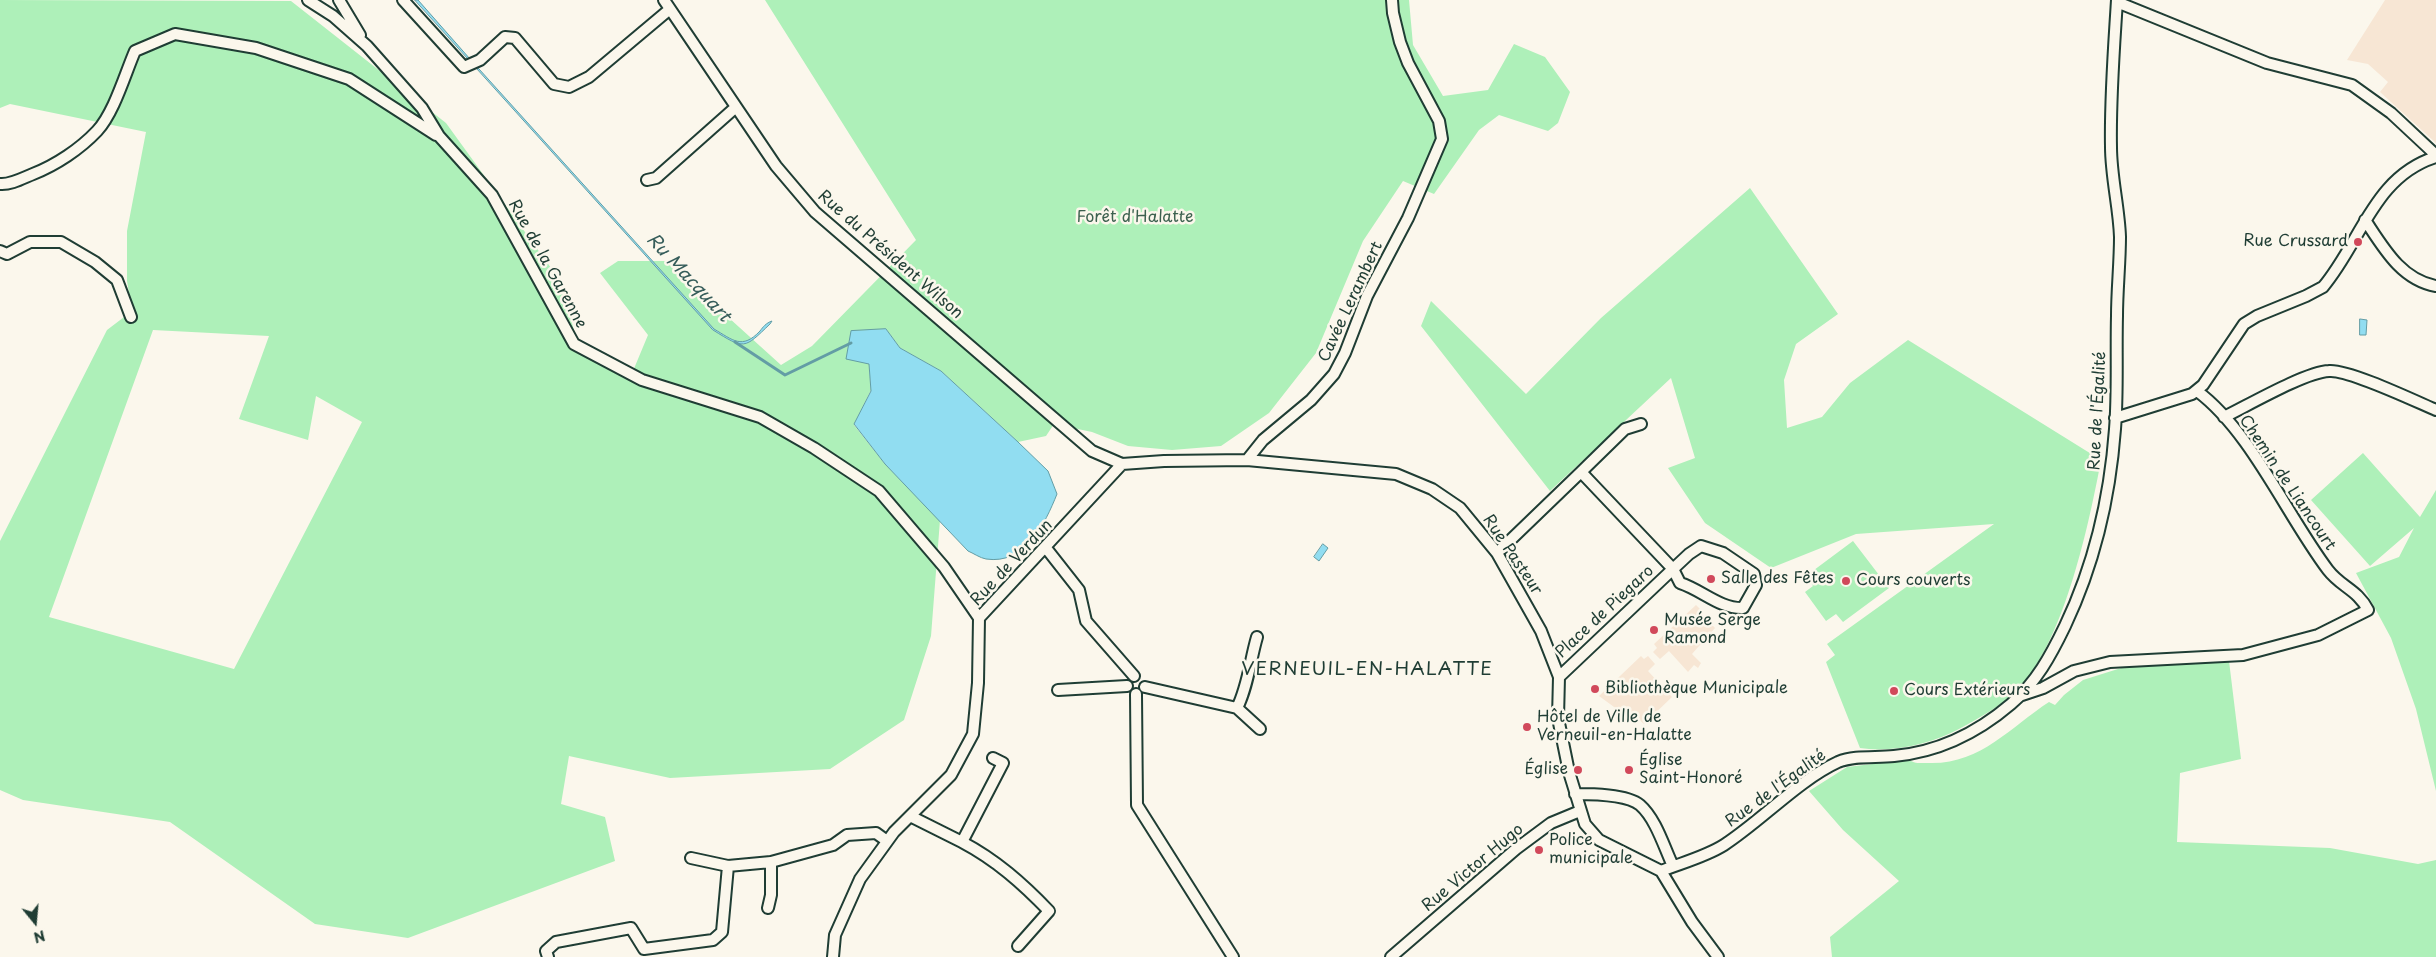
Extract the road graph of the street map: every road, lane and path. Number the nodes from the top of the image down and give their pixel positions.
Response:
1 (308, 0) edge
2 (338, 0) edge
3 (403, 0) edge
4 (1392, 0) edge
5 (2117, 1) edge
6 (667, 4) edge
7 (367, 46) junction
8 (736, 107) junction
9 (439, 136) junction
10 (2436, 156) edge
11 (647, 180) dead end
12 (0, 184) edge
13 (2366, 220) junction
14 (0, 251) edge
15 (2436, 286) edge
16 (131, 317) dead end
17 (2197, 392) junction
18 (2436, 410) edge
19 (2224, 417) junction
20 (2116, 418) junction
21 (1642, 424) dead end
22 (1247, 460) junction
23 (1122, 464) junction
24 (1581, 472) junction
25 (1046, 548) junction
26 (1497, 553) junction
27 (1673, 569) junction
28 (979, 618) junction
29 (1257, 637) dead end
30 (1134, 676) junction
31 (1559, 677) junction
32 (1127, 686) junction
33 (1145, 687) junction
34 (1058, 690) dead end
35 (1136, 694) junction
36 (2021, 696) junction
37 (1236, 708) junction
38 (1260, 729) dead end
39 (993, 758) dead end
40 (1575, 794) junction
41 (1580, 811) junction
42 (912, 817) junction
43 (887, 841) junction
44 (962, 842) junction
45 (692, 858) dead end
46 (771, 862) junction
47 (728, 866) junction
48 (1674, 866) junction
49 (1661, 871) junction
50 (768, 908) dead end
51 (1018, 946) dead end
52 (548, 957) edge
53 (833, 957) edge
54 (1233, 957) edge
55 (1391, 957) edge
56 (1718, 957) edge

1 - 7 street
2 - 7 street
3 - 6 street
4 - 22 street, Cavée Lerambert
5 - 10 street
5 - 20 street, Rue de l'Égalité
6 - 8 street, Rue du Président Wilson
7 - 9 street
8 - 11 street
8 - 23 street, Rue du Président Wilson
9 - 12 street
9 - 28 street, Rue de la Garenne
10 - 13 street
13 - 15 street
13 - 17 street
14 - 16 street
17 - 19 street, Chemin de Liancourt
17 - 20 street
18 - 19 street
19 - 36 street, Chemin de Liancourt
20 - 36 street, Rue de l'Égalité
21 - 24 street
22 - 23 street, Rue Pasteur
22 - 26 street, Rue Pasteur
23 - 25 street, Rue de Verdun
24 - 26 street
24 - 27 street
25 - 28 street, Rue de Verdun
25 - 30 street
26 - 31 street, Rue Pasteur
27 - 27 street
27 - 31 street, Place de Piegaro
28 - 42 street, Rue de Verdun
29 - 37 street
30 - 32 street
30 - 33 street
31 - 40 street, Rue Pasteur
32 - 34 street
32 - 35 street
33 - 35 street
33 - 37 street
35 - 54 street
36 - 48 street, Rue de l'Égalité
37 - 38 street
39 - 44 street
40 - 41 street, Rue Pasteur
40 - 48 street
41 - 49 street, Rue Pasteur
41 - 55 street, Rue Victor Hugo
42 - 43 street, Rue de Verdun
42 - 44 street
43 - 46 street
43 - 53 street, Rue de Verdun
44 - 51 street
45 - 47 street
46 - 47 street
46 - 50 street
47 - 52 street
48 - 49 street, Rue de l'Égalité
49 - 56 street

